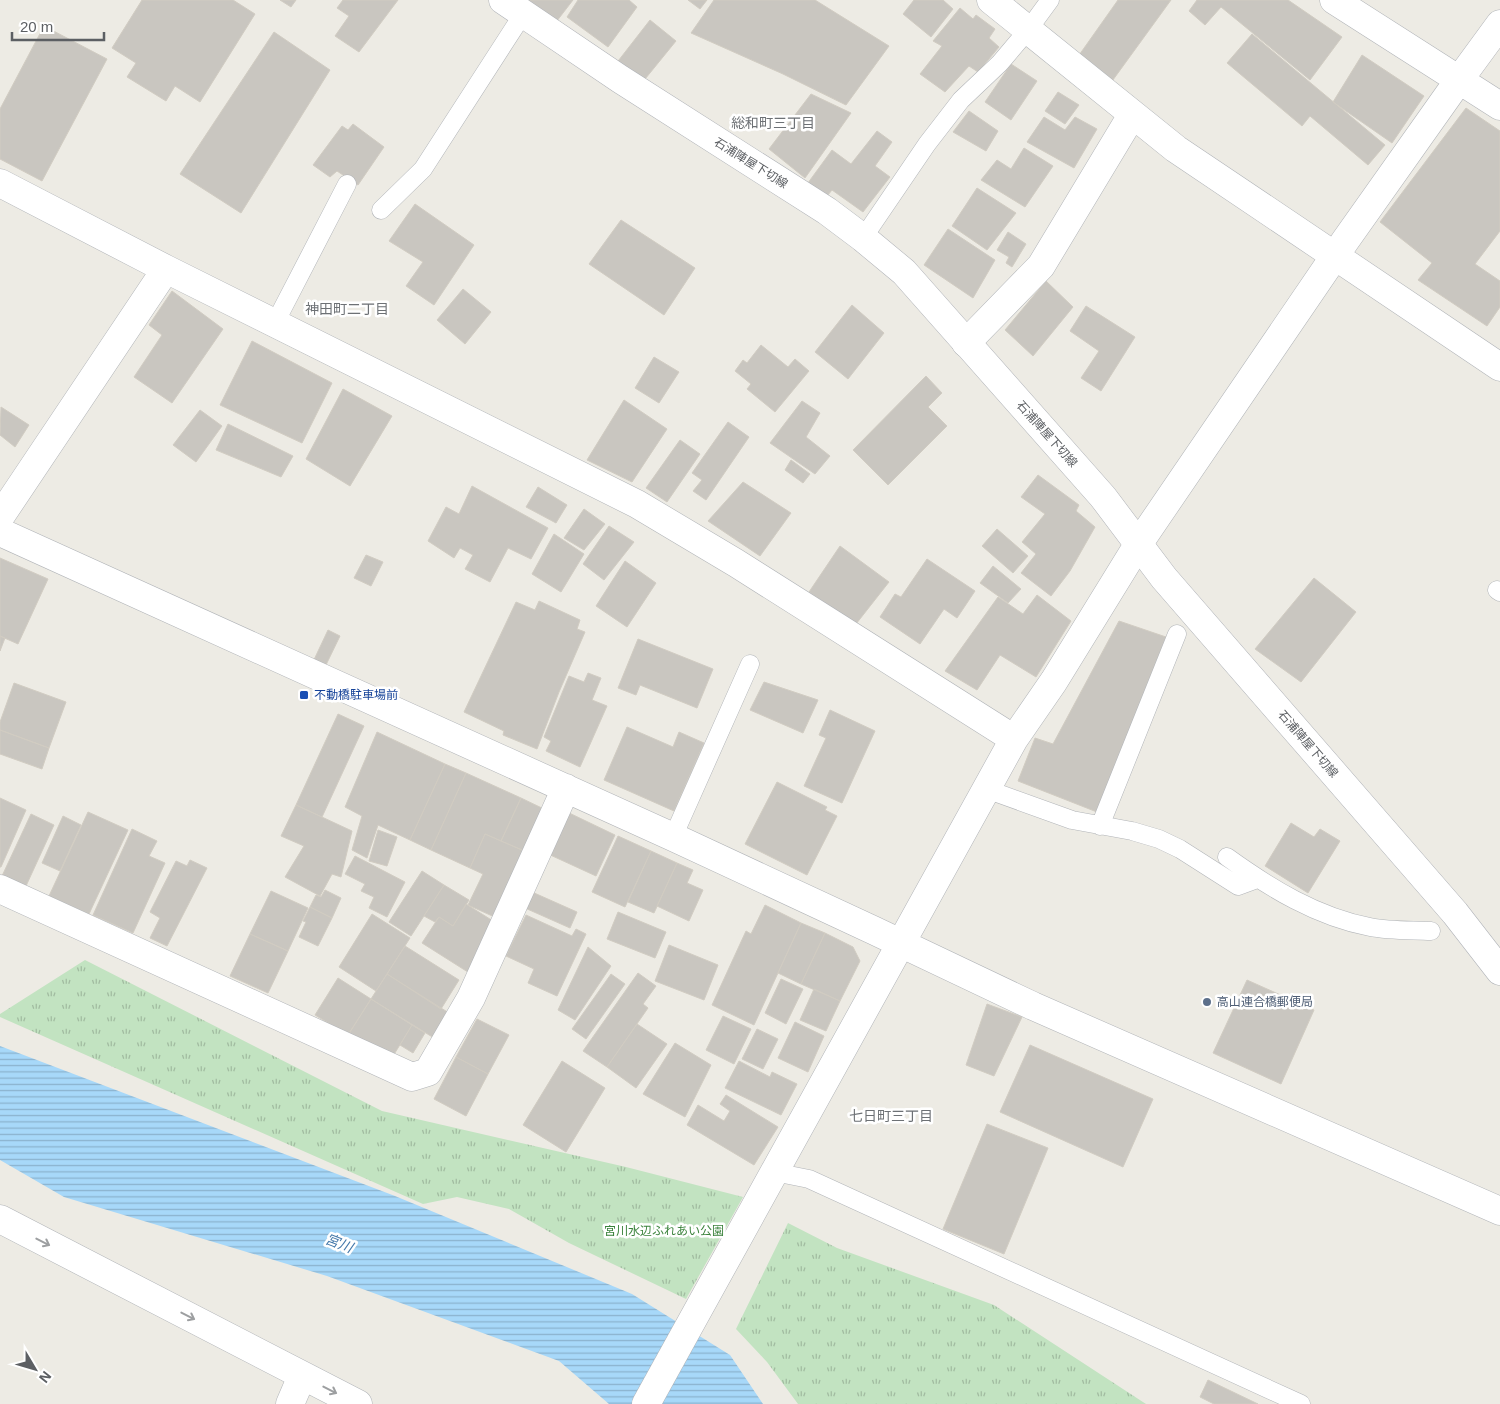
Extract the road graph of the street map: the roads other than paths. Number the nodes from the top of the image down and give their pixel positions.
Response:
1 (991, 0) edge
2 (1050, 0) edge
3 (1334, 0) edge
4 (513, 7) edge
5 (1500, 24) edge
6 (1028, 30) junction
7 (1459, 80) junction
8 (1500, 106) edge
9 (1132, 115) junction
10 (0, 183) edge
11 (347, 184) dead end
12 (381, 210) dead end
13 (863, 238) junction
14 (1336, 255) junction
15 (166, 269) junction
16 (275, 323) junction
17 (966, 343) junction
18 (1500, 367) edge
19 (0, 517) edge
20 (0, 532) edge
21 (1139, 543) junction
22 (1178, 634) dead end
23 (750, 664) dead end
24 (1014, 739) junction
25 (566, 788) junction
26 (986, 789) junction
27 (1100, 826) junction
28 (673, 837) junction
29 (1227, 857) dead end
30 (1257, 879) junction
31 (0, 889) edge
32 (1431, 931) dead end
33 (900, 943) junction
34 (1495, 956) edge
35 (768, 1183) junction
36 (1500, 1211) edge
37 (0, 1219) edge
38 (302, 1376) junction
39 (290, 1404) edge
40 (358, 1404) edge
41 (646, 1404) edge
42 (1301, 1404) edge

1 - 6 street
2 - 6 lane
3 - 7 street
4 - 12 lane
4 - 13 street, 石浦陣屋下切線
5 - 7 street
6 - 9 street
6 - 13 lane
7 - 8 street
7 - 14 street
9 - 14 street
9 - 17 street
10 - 15 street
11 - 16 lane
13 - 17 street, 石浦陣屋下切線
14 - 18 street
14 - 21 street
15 - 16 street
15 - 19 street
16 - 24 street
17 - 21 street, 石浦陣屋下切線
20 - 25 street
21 - 24 street
21 - 34 street, 石浦陣屋下切線
22 - 27 lane
23 - 28 lane
24 - 26 street
25 - 28 street
25 - 31 street
26 - 27 lane
26 - 33 street
27 - 30 lane
28 - 33 street
29 - 30 lane
30 - 32 lane
33 - 35 street
33 - 36 street
35 - 41 street
35 - 42 lane
37 -> 38 street
38 - 39 street
38 -> 40 street

